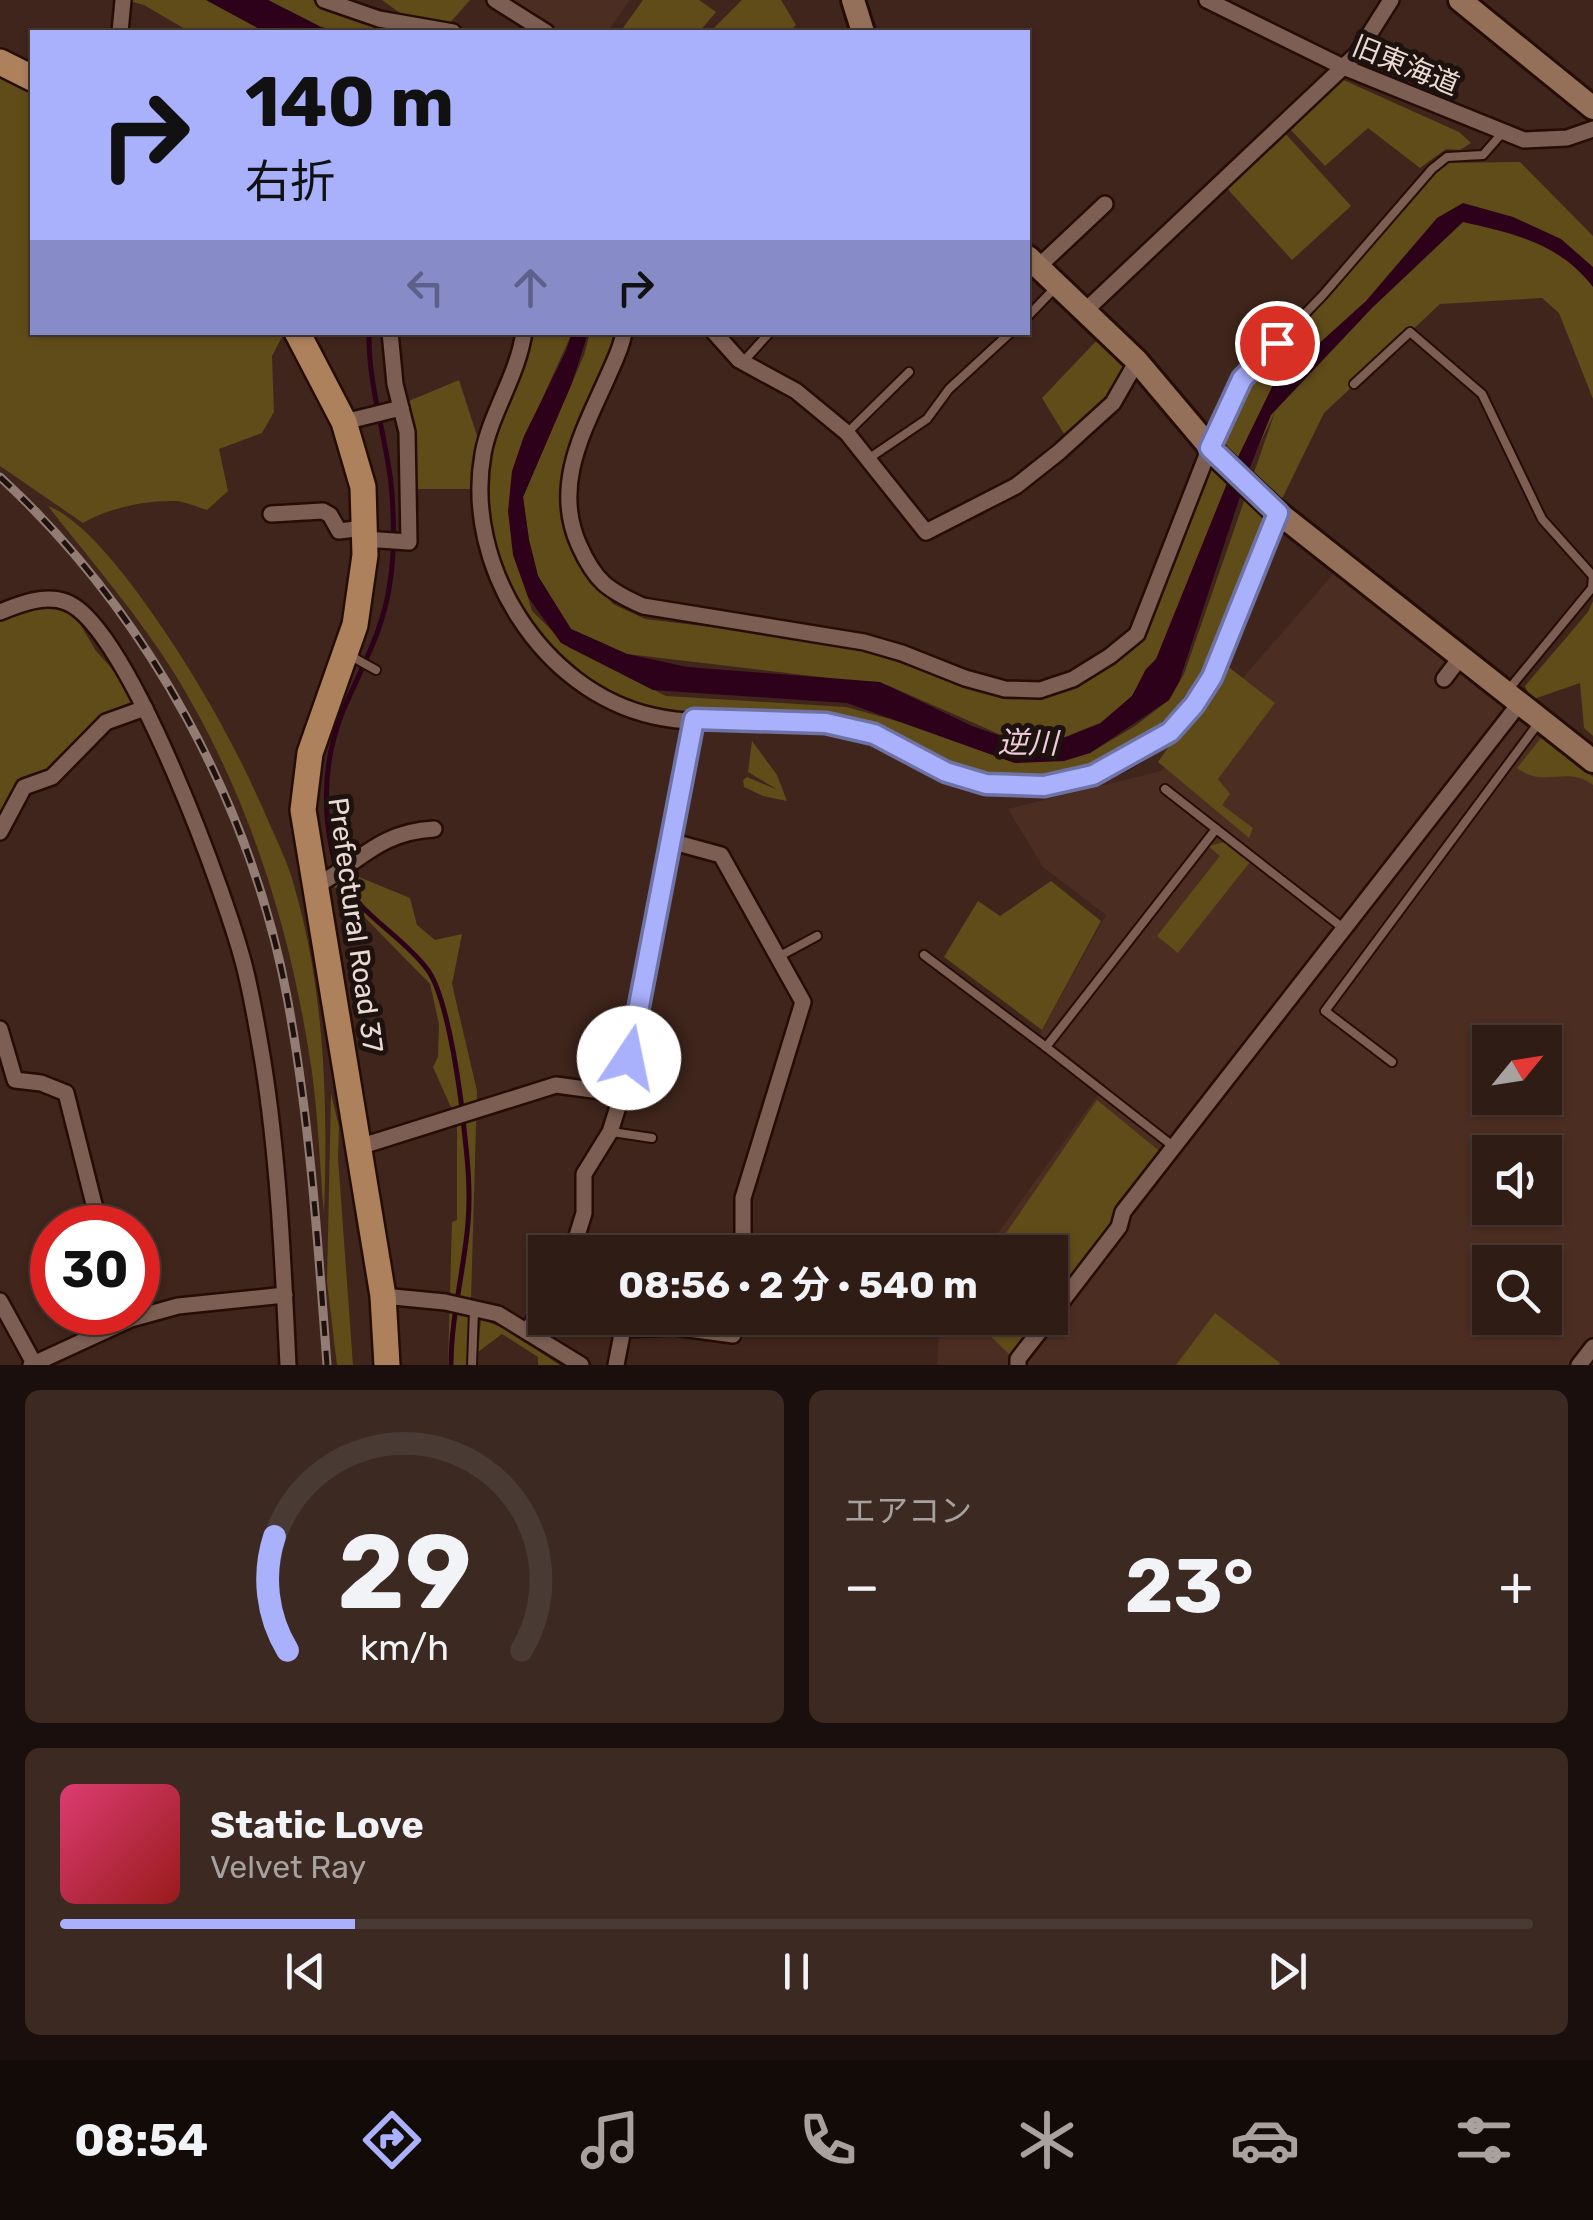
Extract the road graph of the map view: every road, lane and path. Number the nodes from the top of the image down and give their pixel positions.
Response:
1 (123, 0) edge
2 (324, 0) edge
3 (495, 0) edge
4 (853, 0) edge
5 (1207, 0) edge
6 (1391, 0) edge
7 (1460, 0) edge
8 (120, 30) edge
9 (441, 30) edge
10 (543, 30) edge
11 (861, 30) edge
12 (0, 62) edge
13 (1341, 66) junction
14 (30, 77) edge
15 (1593, 108) edge
16 (1593, 129) edge
17 (1503, 132) junction
18 (1105, 204) dead end
19 (1033, 262) edge
20 (1058, 285) junction
21 (1086, 310) junction
22 (1030, 314) edge
23 (300, 335) edge
24 (390, 335) edge
25 (523, 335) edge
26 (623, 335) edge
27 (716, 335) edge
28 (767, 335) edge
29 (1009, 335) edge
30 (743, 362) junction
31 (1137, 362) junction
32 (909, 372) dead end
33 (1354, 384) dead end
34 (396, 410) junction
35 (353, 419) junction
36 (847, 433) junction
37 (1214, 452) junction
38 (868, 460) junction
39 (1275, 510) junction
40 (271, 514) dead end
41 (370, 536) junction
42 (0, 612) edge
43 (352, 656) junction
44 (1460, 658) junction
45 (375, 670) dead end
46 (1444, 680) dead end
47 (1512, 699) junction
48 (145, 708) junction
49 (694, 719) junction
50 (1540, 721) junction
51 (1593, 761) edge
52 (1165, 789) dead end
53 (1216, 829) junction
54 (434, 830) dead end
55 (0, 832) edge
56 (670, 841) junction
57 (322, 883) junction
58 (1344, 929) junction
59 (816, 936) dead end
60 (924, 955) dead end
61 (778, 957) junction
62 (0, 1029) edge
63 (1046, 1047) junction
64 (1392, 1062) dead end
65 (622, 1094) junction
66 (610, 1132) junction
67 (652, 1138) dead end
68 (359, 1147) junction
69 (1174, 1147) junction
70 (94, 1205) edge
71 (577, 1235) edge
72 (743, 1235) edge
73 (1068, 1293) edge
74 (285, 1295) junction
75 (383, 1296) junction
76 (0, 1302) edge
77 (471, 1307) junction
78 (160, 1310) edge
79 (528, 1331) edge
80 (90, 1335) edge
81 (534, 1335) edge
82 (621, 1335) edge
83 (1036, 1335) edge
84 (1593, 1347) edge
85 (34, 1365) edge
86 (288, 1365) edge
87 (387, 1365) edge
88 (472, 1365) edge
89 (582, 1365) edge
90 (616, 1365) edge
91 (1018, 1365) edge
92 (1580, 1365) edge

1 - 8 street
2 - 9 street
3 - 10 street
4 - 11 street
5 - 13 street, 旧東海道
6 - 13 street
7 - 15 street
12 - 14 main road
13 - 17 street, 旧東海道
13 - 21 street
16 - 17 street, 旧東海道
17 - 37 lane
18 - 19 street
19 - 20 street
20 - 21 street
20 - 22 lane
21 - 31 street
23 - 35 main road, Prefectural Road 37
24 - 34 street
25 - 49 street
26 - 37 street
27 - 30 street
28 - 30 lane
29 - 38 lane
30 - 36 street
31 - 37 street
31 - 38 street
32 - 36 lane
33 - 47 lane
34 - 35 street
34 - 41 street
35 - 41 main road, Prefectural Road 37
36 - 38 street
37 - 39 street
39 - 44 street
39 - 49 street
40 - 41 street
41 - 43 main road, Prefectural Road 37
42 - 48 street
43 - 45 lane
43 - 57 main road, Prefectural Road 37
44 - 46 street
44 - 47 street
47 - 50 street
47 - 58 street
48 - 55 street
48 - 74 street
49 - 56 street
50 - 51 street
50 - 64 lane
52 - 53 lane
53 - 58 lane
53 - 63 lane
54 - 57 street
56 - 61 street
56 - 65 street
57 - 68 main road, Prefectural Road 37
58 - 69 street
59 - 61 lane
60 - 63 lane
61 - 72 street
62 - 70 street
63 - 69 lane
65 - 66 street
65 - 68 street
66 - 67 lane
66 - 71 street
68 - 75 main road, Prefectural Road 37
69 - 73 street
74 - 78 street
74 - 86 street
75 - 77 street
75 - 87 main road, Prefectural Road 37
76 - 85 street
77 - 79 street
77 - 88 lane
80 - 85 street
81 - 89 street
82 - 90 street
83 - 91 street
84 - 92 street

